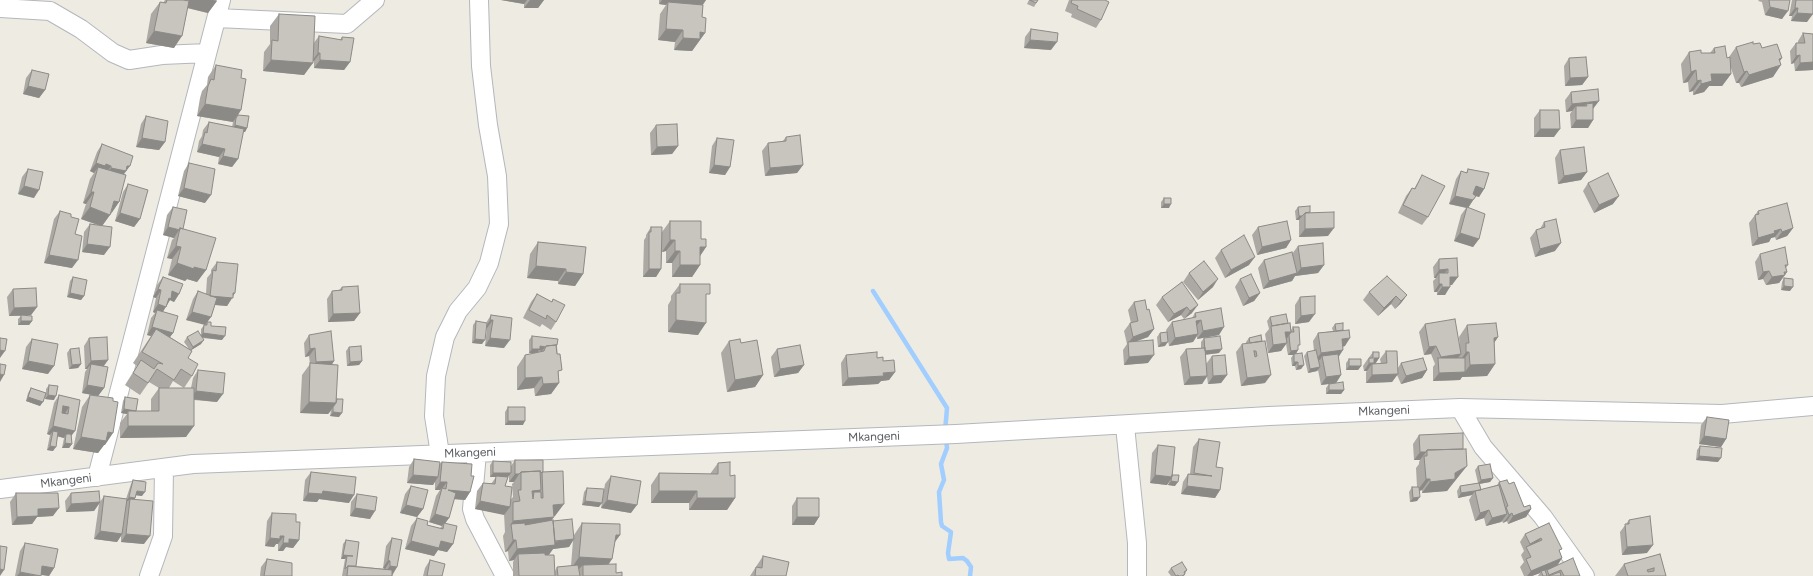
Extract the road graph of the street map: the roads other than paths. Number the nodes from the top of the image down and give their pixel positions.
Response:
1 (221, 0) edge
2 (375, 0) edge
3 (478, 0) edge
4 (0, 8) edge
5 (217, 18) junction
6 (207, 54) junction
7 (1813, 406) edge
8 (1460, 408) junction
9 (1125, 426) junction
10 (477, 453) junction
11 (440, 454) junction
12 (164, 468) junction
13 (97, 476) junction
14 (0, 489) edge
15 (150, 576) edge
16 (505, 576) edge
17 (1137, 576) edge
18 (1585, 576) edge

1 - 5 street
2 - 5 street
3 - 11 street
4 - 6 street
5 - 6 street
6 - 13 street
7 - 8 street, Mkangeni
8 - 9 street, Mkangeni
8 - 18 street
9 - 10 street, Mkangeni
9 - 17 street
10 - 11 street, Mkangeni
10 - 16 street
11 - 12 street, Mkangeni
12 - 13 street, Mkangeni
12 - 15 street
13 - 14 street, Mkangeni

